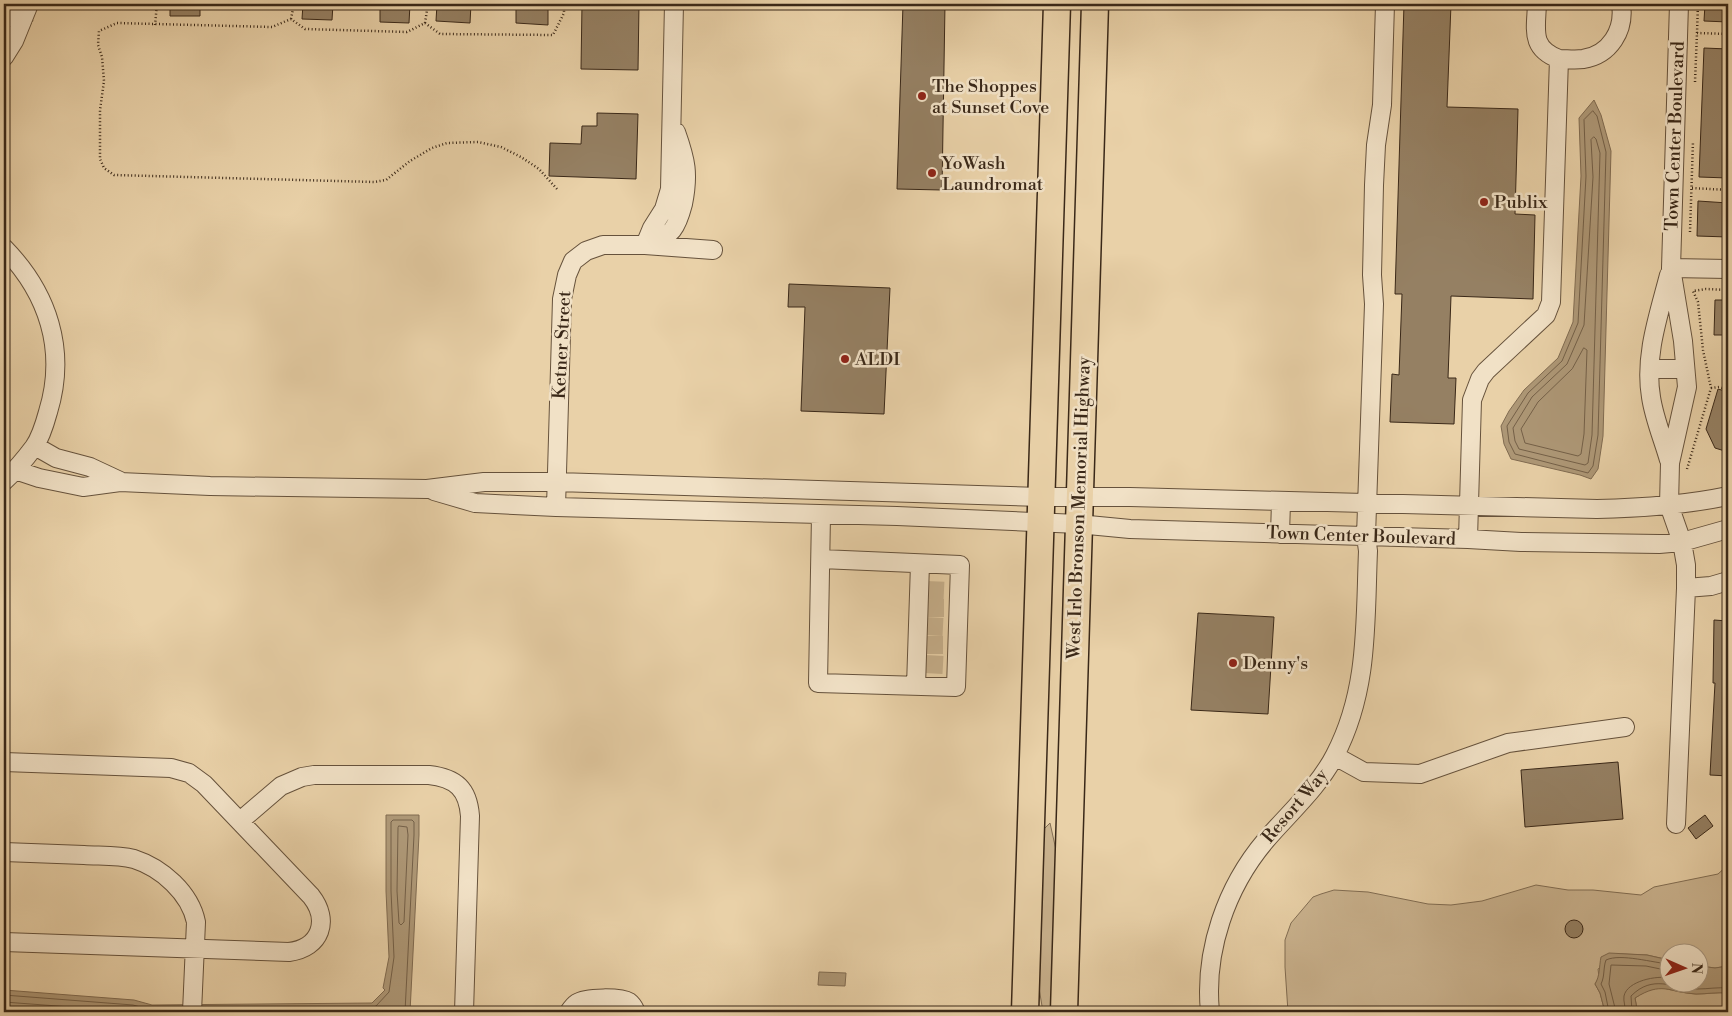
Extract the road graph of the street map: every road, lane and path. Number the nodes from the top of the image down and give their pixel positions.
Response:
1 (157, 4) edge
2 (294, 4) edge
3 (428, 4) edge
4 (564, 4) edge
5 (674, 4) edge
6 (1057, 4) edge
7 (1095, 4) edge
8 (1385, 4) edge
9 (1537, 4) edge
10 (1621, 4) edge
11 (1678, 4) edge
12 (1698, 4) edge
13 (26, 11) edge
14 (4, 17) edge
15 (291, 19) junction
16 (425, 23) junction
17 (155, 25) junction
18 (1697, 33) junction
19 (1728, 34) edge
20 (4, 57) edge
21 (1559, 59) junction
22 (1695, 82) dead end
23 (1693, 141) dead end
24 (1692, 188) junction
25 (557, 189) dead end
26 (1728, 190) edge
27 (1690, 237) dead end
28 (645, 245) junction
29 (4, 248) edge
30 (713, 250) dead end
31 (1670, 268) junction
32 (1688, 268) junction
33 (1728, 269) edge
34 (1693, 291) dead end
35 (1650, 369) junction
36 (1685, 369) junction
37 (1711, 388) dead end
38 (1728, 390) edge
39 (35, 446) junction
40 (1670, 463) junction
41 (10, 476) edge
42 (120, 482) junction
43 (557, 482) junction
44 (764, 488) junction
45 (426, 489) junction
46 (898, 492) junction
47 (1728, 496) edge
48 (1041, 497) junction
49 (1080, 498) junction
50 (1281, 502) junction
51 (1367, 504) junction
52 (1469, 506) junction
53 (1669, 506) junction
54 (556, 507) junction
55 (763, 513) junction
56 (821, 514) junction
57 (897, 516) junction
58 (1040, 523) junction
59 (1078, 524) junction
60 (1728, 529) edge
61 (1280, 534) junction
62 (1366, 536) junction
63 (1468, 539) junction
64 (1682, 542) junction
65 (821, 559) junction
66 (920, 564) junction
67 (1728, 581) edge
68 (1686, 588) junction
69 (916, 686) junction
70 (1625, 727) dead end
71 (1335, 756) junction
72 (4, 762) edge
73 (240, 821) junction
74 (1676, 824) dead end
75 (4, 852) edge
76 (4, 942) edge
77 (194, 948) junction
78 (192, 1006) edge
79 (610, 1006) edge
80 (464, 1012) edge
81 (569, 1012) edge
82 (636, 1012) edge
83 (1025, 1012) edge
84 (1064, 1012) edge
85 (1210, 1012) edge

1 - 17 path
2 - 15 path
3 - 16 path
4 - 16 path
5 - 28 street
6 - 48 highway
7 - 49 highway, West Irlo Bronson Memorial Highway
8 - 51 street, Resort Way
9 - 21 street
10 - 21 street
11 - 31 street, Town Center Boulevard
12 - 18 path
13 - 14 street
13 - 20 street
15 - 16 path
15 - 17 path
17 - 25 path
18 - 19 path
18 - 22 path
21 - 52 street
23 - 24 path
24 - 26 path
24 - 27 path
28 - 30 street, Ketner Street
28 - 43 street, Ketner Street
29 - 39 street
31 - 32 street
31 - 35 street, Town Center Boulevard
31 - 36 street, Town Center Boulevard
32 - 33 street
32 - 34 path
35 - 36 street
35 - 40 street, Town Center Boulevard
36 - 40 street, Town Center Boulevard
37 - 38 path
39 - 41 street
39 - 42 street
40 - 53 street, Town Center Boulevard
41 - 42 street
42 - 45 street
43 - 44 street, Town Center Boulevard
43 - 45 street, Town Center Boulevard
43 - 54 street, Ketner Street
44 - 46 street, Town Center Boulevard
44 - 55 street
45 - 54 street, Town Center Boulevard
46 - 48 street, Town Center Boulevard
46 - 57 street
47 - 53 street, Town Center Boulevard
48 - 49 street, Town Center Boulevard
48 - 58 highway
49 - 50 street, Town Center Boulevard
49 - 59 highway, West Irlo Bronson Memorial Highway
50 - 51 street, Town Center Boulevard
50 - 61 street
51 - 52 street, Town Center Boulevard
51 - 62 street, Resort Way
52 - 53 street, Town Center Boulevard
52 - 63 street
53 - 64 street, Town Center Boulevard
54 - 55 street, Town Center Boulevard
55 - 56 street, Town Center Boulevard
56 - 57 street, Town Center Boulevard
56 - 65 street
57 - 58 street, Town Center Boulevard
58 - 59 street, Town Center Boulevard
58 - 83 highway
59 - 61 street, Town Center Boulevard
59 - 84 highway, West Irlo Bronson Memorial Highway
60 - 64 street, Town Center Boulevard
61 - 62 street, Town Center Boulevard
62 - 63 street, Town Center Boulevard
62 - 71 street, Resort Way
63 - 64 street, Town Center Boulevard
64 - 68 street
65 - 66 street
65 - 69 street
66 - 69 street
66 - 69 street
67 - 68 street
68 - 74 street
70 - 71 street
71 - 85 street, Resort Way
72 - 73 street
73 - 77 street
73 - 80 street
75 - 77 street
76 - 77 street
77 - 78 street
79 - 81 street
79 - 82 street

